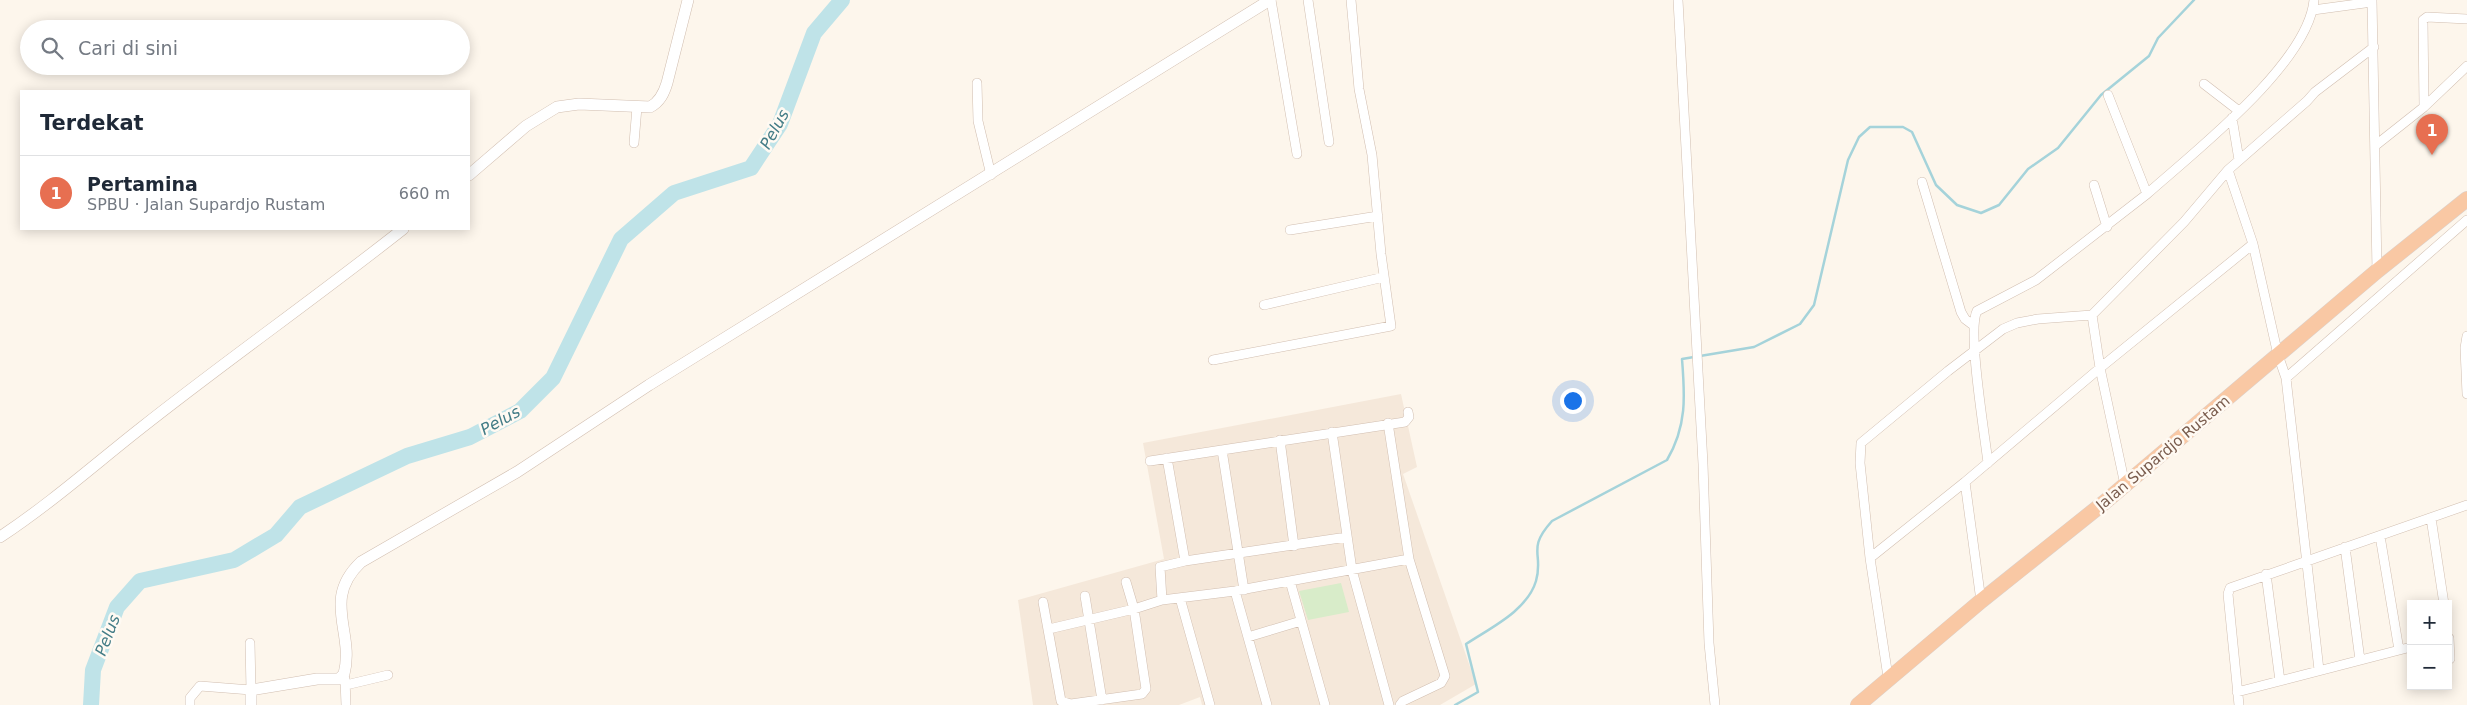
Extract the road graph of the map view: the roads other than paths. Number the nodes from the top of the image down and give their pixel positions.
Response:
1 (688, 0) edge
2 (1270, 0) edge
3 (1308, 0) edge
4 (1351, 0) edge
5 (1678, 0) edge
6 (2372, 1) edge
7 (2313, 5) edge
8 (2467, 19) edge
9 (2374, 47) junction
10 (2467, 66) edge
11 (977, 83) dead end
12 (2204, 84) dead end
13 (2108, 95) dead end
14 (637, 107) junction
15 (2424, 107) junction
16 (2235, 115) junction
17 (634, 142) dead end
18 (1329, 142) dead end
19 (2376, 145) junction
20 (1296, 154) dead end
21 (2239, 160) junction
22 (2228, 170) junction
23 (470, 174) edge
24 (990, 175) junction
25 (1922, 182) dead end
26 (2094, 185) dead end
27 (2147, 194) junction
28 (2467, 199) edge
29 (1378, 216) junction
30 (2467, 220) edge
31 (2107, 227) junction
32 (402, 230) edge
33 (1290, 230) dead end
34 (2253, 244) junction
35 (2377, 271) junction
36 (1384, 277) junction
37 (1264, 305) dead end
38 (2092, 315) junction
39 (1973, 325) junction
40 (2467, 336) edge
41 (1975, 351) junction
42 (2278, 355) junction
43 (1213, 360) dead end
44 (2100, 368) junction
45 (2286, 378) junction
46 (2467, 394) edge
47 (1408, 412) dead end
48 (1388, 423) junction
49 (1332, 432) junction
50 (1280, 440) junction
51 (1222, 450) junction
52 (1167, 458) junction
53 (1150, 460) dead end
54 (1988, 463) junction
55 (1966, 482) junction
56 (2124, 485) junction
57 (2467, 505) edge
58 (2431, 518) junction
59 (2380, 536) junction
60 (0, 537) edge
61 (1347, 537) junction
62 (1294, 546) junction
63 (2345, 547) junction
64 (1238, 555) junction
65 (1870, 558) junction
66 (1409, 559) junction
67 (2306, 560) junction
68 (1185, 561) junction
69 (1352, 570) junction
70 (2266, 574) junction
71 (1126, 582) dead end
72 (1290, 582) junction
73 (1240, 590) junction
74 (1085, 596) dead end
75 (1180, 598) junction
76 (1162, 600) junction
77 (2443, 600) edge
78 (1981, 601) junction
79 (1043, 602) dead end
80 (1134, 609) junction
81 (1088, 620) junction
82 (1301, 621) junction
83 (1049, 629) junction
84 (1248, 637) junction
85 (250, 643) dead end
86 (2407, 648) edge
87 (2399, 650) junction
88 (2360, 660) junction
89 (2319, 670) junction
90 (388, 675) dead end
91 (1888, 678) junction
92 (345, 680) junction
93 (2280, 681) junction
94 (251, 690) junction
95 (2237, 692) junction
96 (1102, 700) junction
97 (1403, 704) edge
98 (190, 705) edge
99 (251, 705) edge
100 (346, 705) edge
101 (1071, 705) edge
102 (1210, 705) edge
103 (1267, 705) edge
104 (1325, 705) edge
105 (1389, 705) edge
106 (1715, 705) edge
107 (1858, 705) edge
108 (2238, 705) edge

1 - 14 street
2 - 20 street
2 - 24 street
3 - 18 street
4 - 29 street
5 - 106 street
6 - 7 street
6 - 9 street
7 - 16 street
8 - 15 street
9 - 19 street
9 - 21 street
10 - 15 street
11 - 24 street
12 - 16 street
13 - 27 street
14 - 17 street
14 - 23 street
15 - 19 street
16 - 21 street
16 - 27 street
19 - 35 street
21 - 22 street
22 - 34 street
22 - 38 street
24 - 92 street
25 - 39 street
26 - 31 street
27 - 31 street
28 - 35 highway, Jalan Supardjo Rustam
29 - 33 street
29 - 36 street
30 - 45 street
31 - 39 street
32 - 60 street
34 - 42 street
34 - 44 street
35 - 42 highway, Jalan Supardjo Rustam
36 - 37 street
36 - 43 street
38 - 41 street
38 - 44 street
39 - 41 street
40 - 46 street
41 - 54 street
41 - 65 street
42 - 45 street
42 - 56 highway, Jalan Supardjo Rustam
44 - 54 street
44 - 56 street
45 - 67 street
47 - 48 street
48 - 49 street
48 - 66 street
49 - 50 street
49 - 61 street
50 - 51 street
50 - 62 street
51 - 52 street
51 - 64 street
52 - 53 street
52 - 68 street
54 - 55 street
55 - 65 street
55 - 78 street
56 - 78 highway, Jalan Supardjo Rustam
57 - 58 street
58 - 59 street
58 - 77 street
59 - 63 street
59 - 87 street
61 - 62 street
61 - 69 street
62 - 64 street
63 - 67 street
63 - 88 street
64 - 68 street
64 - 73 street
65 - 91 street
66 - 69 street
66 - 97 street
67 - 70 street
67 - 89 street
68 - 76 street
69 - 72 street
69 - 105 street
70 - 93 street
70 - 95 street
71 - 80 street
72 - 73 street
72 - 82 street
73 - 75 street
73 - 84 street
74 - 81 street
75 - 76 street
75 - 102 street
76 - 80 street
78 - 91 highway, Jalan Supardjo Rustam
79 - 83 street
80 - 81 street
80 - 96 street
81 - 83 street
81 - 96 street
82 - 84 street
82 - 104 street
83 - 101 street
84 - 103 street
85 - 94 street
86 - 87 street
87 - 88 street
88 - 89 street
89 - 93 street
90 - 92 street
91 - 107 highway, Jalan Supardjo Rustam
92 - 94 street
92 - 100 street
93 - 95 street
94 - 98 street
94 - 99 street
95 - 108 street
96 - 101 street

